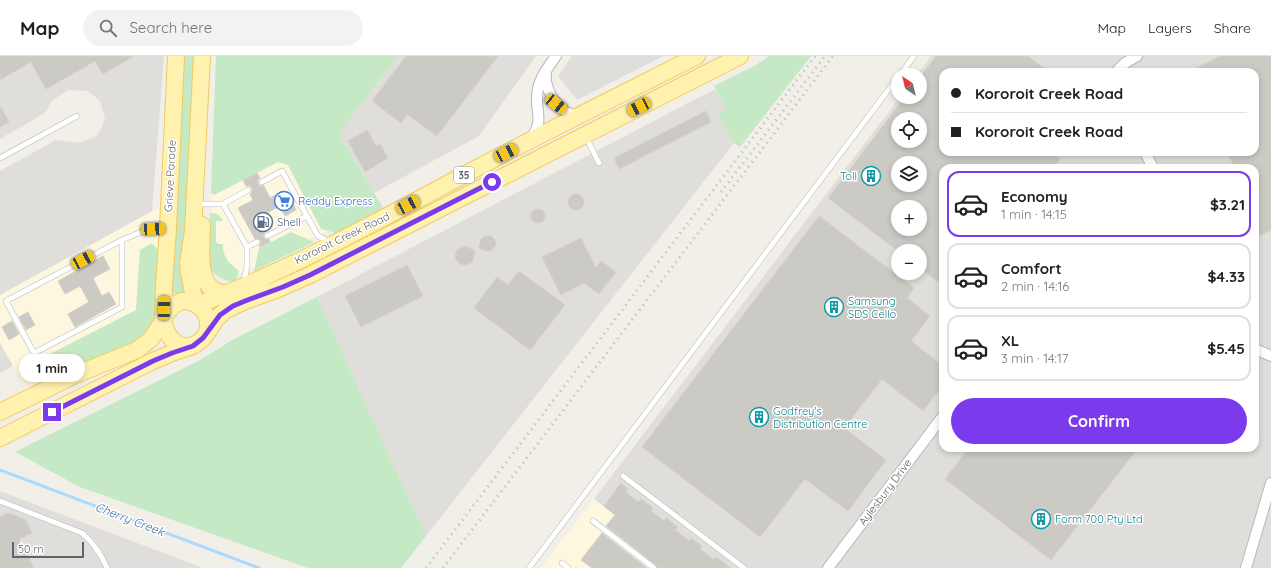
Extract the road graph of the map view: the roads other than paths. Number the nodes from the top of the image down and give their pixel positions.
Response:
1 (176, 56) edge
2 (202, 56) edge
3 (556, 56) edge
4 (697, 56) edge
5 (740, 56) edge
6 (914, 56) edge
7 (1137, 56) edge
8 (905, 68) edge
9 (1120, 68) edge
10 (547, 70) junction
11 (891, 87) edge
12 (589, 111) junction
13 (77, 116) dead end
14 (585, 135) junction
15 (514, 149) junction
16 (0, 158) edge
17 (599, 162) dead end
18 (262, 182) dead end
19 (248, 190) dead end
20 (198, 204) junction
21 (223, 204) junction
22 (307, 216) junction
23 (168, 228) junction
24 (267, 236) dead end
25 (122, 240) junction
26 (257, 242) dead end
27 (332, 243) junction
28 (247, 247) junction
29 (243, 287) junction
30 (227, 293) junction
31 (196, 304) junction
32 (163, 320) junction
33 (199, 341) junction
34 (1259, 351) edge
35 (34, 353) junction
36 (1271, 356) edge
37 (52, 386) junction
38 (0, 412) edge
39 (939, 421) edge
40 (0, 438) edge
41 (623, 476) dead end
42 (1271, 483) edge
43 (0, 501) edge
44 (593, 521) dead end
45 (562, 563) dead end
46 (107, 568) edge
47 (529, 568) edge
48 (568, 568) edge
49 (654, 568) edge
50 (744, 568) edge
51 (828, 568) edge
52 (1246, 568) edge

1 - 23 main road, Grieve Parade
2 - 20 main road
3 - 10 street
4 - 12 main road, Kororoit Creek Road / 35
5 - 14 main road, Kororoit Creek Road / 35
6 - 8 lane
7 - 9 street
10 - 12 street
10 - 15 street
11 - 47 lane
12 - 15 main road, Kororoit Creek Road / 35
13 - 16 lane
14 - 17 lane
14 - 33 main road, Kororoit Creek Road / 35
15 - 27 main road, Kororoit Creek Road / 35
18 - 22 lane
19 - 21 lane
20 - 21 lane
20 - 30 main road
20 - 31 main road
21 - 28 lane
22 - 24 lane
22 - 27 lane
23 - 25 lane
23 - 32 main road, Grieve Parade
25 - 35 lane
25 - 35 lane
26 - 28 lane
27 - 29 main road, Kororoit Creek Road / 35
28 - 29 lane
29 - 30 main road, Kororoit Creek Road / 35
30 - 31 main road, Kororoit Creek Road / 35
31 - 32 main road, 35
31 - 33 main road
32 - 33 main road
32 - 37 main road, 35
33 - 40 main road
34 - 36 street
35 - 37 lane
37 - 38 main road, 35
39 - 51 street, Aylesbury Drive
41 - 50 lane
42 - 52 street
43 - 46 lane
44 - 49 lane
45 - 48 lane

